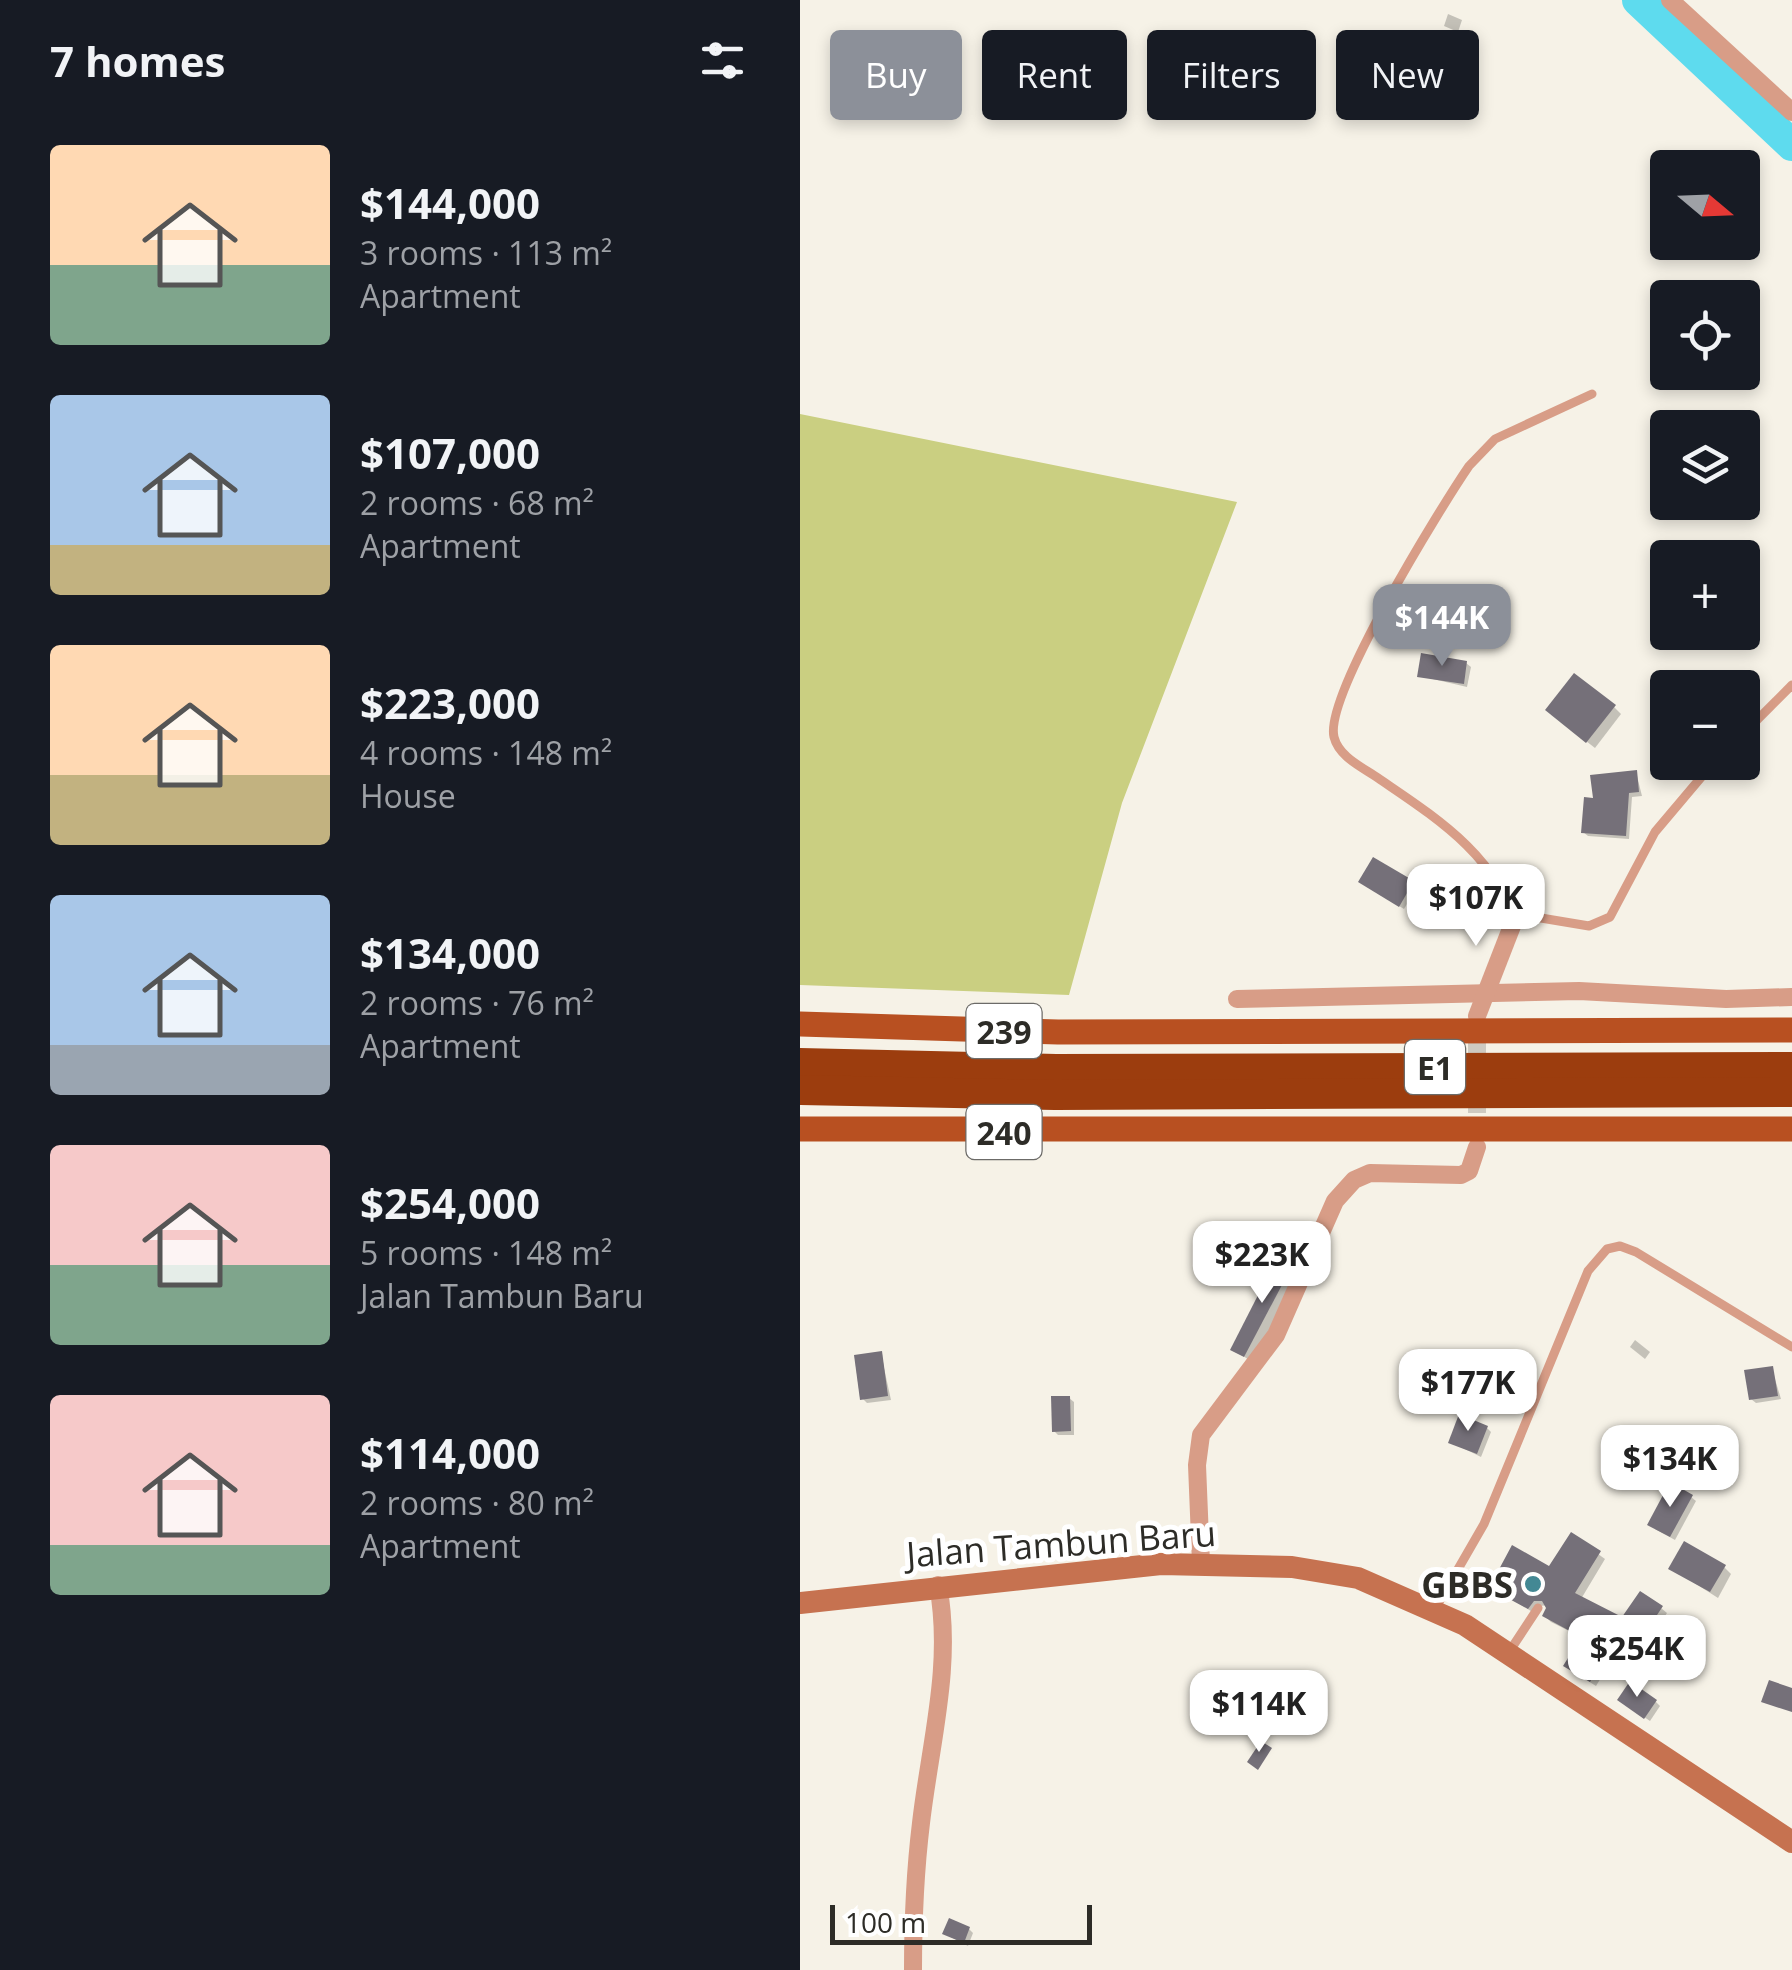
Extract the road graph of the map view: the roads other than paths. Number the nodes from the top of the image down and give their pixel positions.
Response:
1 (1670, 0) edge
2 (1792, 112) edge
3 (1592, 394) dead end
4 (1792, 685) edge
5 (1760, 717) edge
6 (1699, 780) edge
7 (1512, 926) junction
8 (1483, 992) junction
9 (1792, 998) edge
10 (1237, 999) dead end
11 (1477, 1016) tunnel mouth
12 (800, 1024) edge
13 (1792, 1030) edge
14 (800, 1063) edge
15 (1792, 1066) edge
16 (800, 1090) edge
17 (1792, 1092) edge
18 (800, 1129) edge
19 (1792, 1130) edge
20 (1476, 1148) dead end
21 (1792, 1347) edge
22 (1201, 1564) junction
23 (938, 1585) junction
24 (800, 1603) edge
25 (1538, 1608) dead end
26 (1435, 1609) junction
27 (1509, 1652) junction
28 (1792, 1842) edge
29 (913, 1970) edge

1 - 2 street
3 - 7 lane
4 - 5 lane
6 - 7 lane
7 - 8 street
8 - 9 street
8 - 10 street
8 - 11 street
12 - 13 main road, 239
14 - 15 highway, E1
16 - 17 highway, E1
18 - 19 main road, 240
20 - 22 street
21 - 26 lane
22 - 23 main road, Jalan Tambun Baru
22 - 26 main road, Jalan Tambun Baru
23 - 24 main road, Jalan Tambun Baru
23 - 29 street
25 - 27 lane
26 - 27 main road, Jalan Tambun Baru
27 - 28 main road, Jalan Tambun Baru

